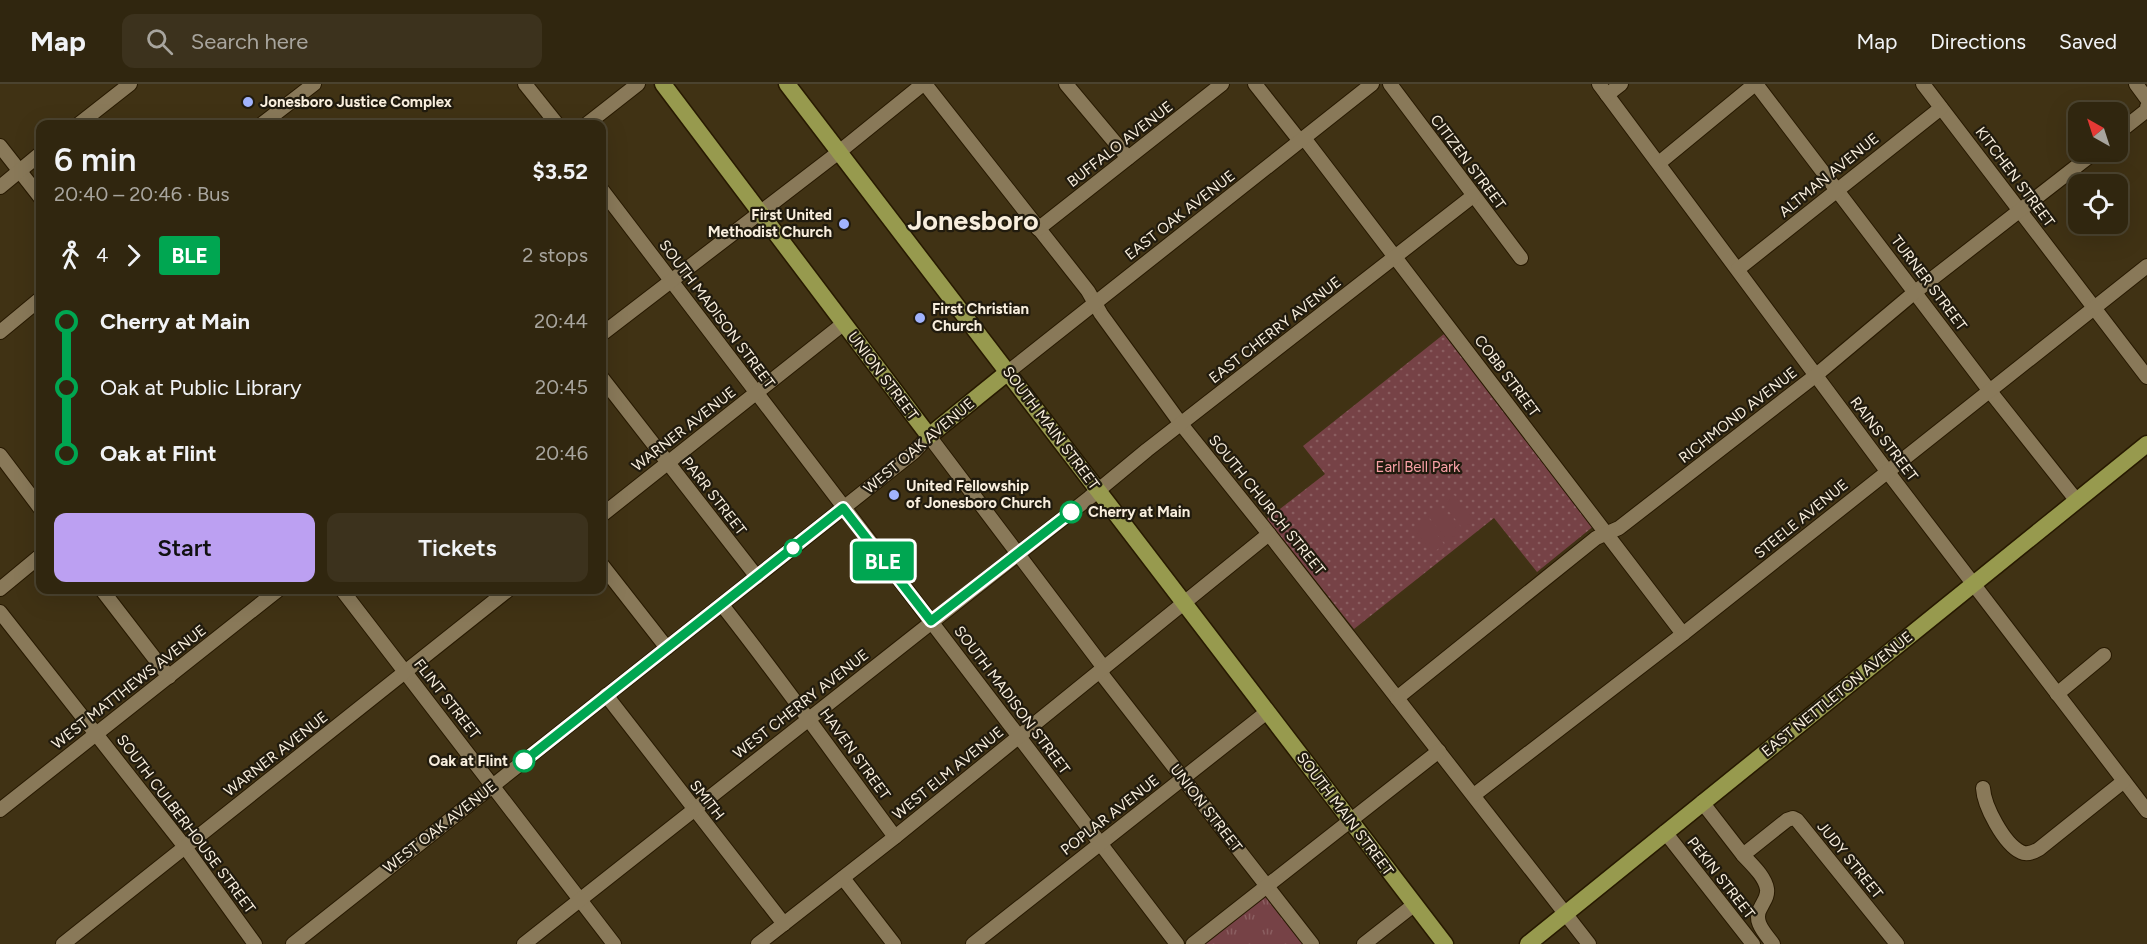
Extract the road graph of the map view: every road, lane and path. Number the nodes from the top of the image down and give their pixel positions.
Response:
1 (130, 84) edge
2 (314, 84) edge
3 (525, 84) edge
4 (638, 84) edge
5 (663, 84) edge
6 (787, 84) edge
7 (924, 84) edge
8 (1066, 84) edge
9 (1222, 84) edge
10 (1255, 84) edge
11 (1372, 84) edge
12 (1390, 84) edge
13 (1621, 84) edge
14 (1755, 84) edge
15 (1923, 84) edge
16 (2136, 84) edge
17 (1603, 89) edge
18 (2147, 99) edge
19 (2147, 107) edge
20 (1941, 108) junction
21 (84, 120) edge
22 (267, 120) edge
23 (553, 120) edge
24 (592, 120) edge
25 (2128, 125) edge
26 (1302, 140) junction
27 (0, 146) edge
28 (839, 152) junction
29 (36, 157) edge
30 (1128, 158) junction
31 (1659, 162) junction
32 (2082, 162) edge
33 (20, 171) junction
34 (0, 187) edge
35 (1837, 190) junction
36 (36, 192) edge
37 (606, 195) edge
38 (1473, 196) junction
39 (2020, 211) junction
40 (760, 213) junction
41 (1038, 229) junction
42 (1396, 257) junction
43 (1521, 258) dead end
44 (2147, 266) edge
45 (1738, 269) junction
46 (671, 280) junction
47 (1915, 292) junction
48 (36, 302) edge
49 (1095, 303) junction
50 (2094, 308) junction
51 (843, 324) junction
52 (606, 331) edge
53 (0, 332) edge
54 (1008, 372) junction
55 (1815, 376) junction
56 (2147, 377) edge
57 (606, 383) edge
58 (1989, 390) junction
59 (756, 393) junction
60 (1181, 424) junction
61 (929, 436) junction
62 (2147, 444) edge
63 (0, 455) edge
64 (666, 463) junction
65 (1887, 471) junction
66 (1098, 490) junction
67 (2077, 501) junction
68 (36, 503) edge
69 (843, 508) junction
70 (606, 512) edge
71 (1607, 533) junction
72 (1269, 534) junction
73 (1018, 553) junction
74 (36, 559) edge
75 (606, 571) edge
76 (757, 578) junction
77 (1973, 584) junction
78 (0, 589) edge
79 (105, 594) edge
80 (273, 594) edge
81 (345, 594) edge
82 (503, 594) edge
83 (1184, 602) junction
84 (722, 605) junction
85 (0, 612) edge
86 (931, 621) junction
87 (1683, 634) junction
88 (667, 648) junction
89 (2104, 656) dead end
90 (1102, 670) junction
91 (405, 672) junction
92 (169, 676) junction
93 (2057, 694) junction
94 (606, 695) junction
95 (1397, 698) junction
96 (1267, 712) junction
97 (809, 719) junction
98 (96, 733) junction
99 (1019, 736) junction
100 (1439, 751) junction
101 (1183, 779) junction
102 (2124, 781) junction
103 (492, 785) junction
104 (1983, 788) dead end
105 (1474, 795) junction
106 (2143, 796) edge
107 (1702, 802) junction
108 (0, 810) edge
109 (694, 810) junction
110 (2147, 811) edge
111 (1350, 820) junction
112 (1665, 832) junction
113 (895, 837) junction
114 (1101, 844) junction
115 (185, 847) junction
116 (1743, 855) junction
117 (843, 878) junction
118 (1266, 886) junction
119 (580, 900) junction
120 (1415, 904) junction
121 (1566, 914) junction
122 (784, 924) junction
123 (63, 944) edge
124 (255, 944) edge
125 (293, 944) edge
126 (524, 944) edge
127 (614, 944) edge
128 (758, 944) edge
129 (894, 944) edge
130 (973, 944) edge
131 (1177, 944) edge
132 (1193, 944) edge
133 (1311, 944) edge
134 (1364, 944) edge
135 (1445, 944) edge
136 (1528, 944) edge
137 (1589, 944) edge
138 (1753, 944) edge
139 (1773, 944) edge
140 (1896, 944) edge

1 - 21 street
2 - 22 street
3 - 23 street
4 - 24 street
5 - 40 main road, UNION STREET
6 - 28 main road, SOUTH MAIN STREET
7 - 28 street
7 - 41 street, SOUTH CHURCH STREET
8 - 30 street
9 - 30 street, BUFFALO AVENUE
10 - 26 street, COBB STREET
11 - 26 street, EAST OAK AVENUE
12 - 38 street, CITIZEN STREET
13 - 17 street
14 - 31 street
14 - 35 street, TURNER STREET
15 - 20 street, KITCHEN STREET
16 - 18 street
17 - 31 street, RAINS STREET
19 - 25 street
20 - 35 street, ALTMAN AVENUE
20 - 39 street, KITCHEN STREET
26 - 42 street, COBB STREET
26 - 49 street, EAST OAK AVENUE
27 - 33 street
28 - 40 street
28 - 54 main road, SOUTH MAIN STREET
29 - 33 street
30 - 41 street, BUFFALO AVENUE
31 - 45 street, RAINS STREET
32 - 39 street, RICHMOND AVENUE
33 - 34 street
33 - 36 street
35 - 45 street, ALTMAN AVENUE
35 - 47 street, TURNER STREET
37 - 46 street, SOUTH MADISON STREET
38 - 42 street, EAST CHERRY AVENUE
38 - 43 street, CITIZEN STREET
39 - 47 street, RICHMOND AVENUE
39 - 50 street, KITCHEN STREET
40 - 46 street
40 - 51 main road, UNION STREET
41 - 49 street, SOUTH CHURCH STREET
42 - 60 street, EAST CHERRY AVENUE
42 - 71 street, COBB STREET
44 - 50 street, STEELE AVENUE
45 - 55 street, RAINS STREET
46 - 52 street
46 - 59 street, SOUTH MADISON STREET
47 - 55 street, RICHMOND AVENUE
47 - 58 street, TURNER STREET
48 - 53 street
49 - 54 street, EAST OAK AVENUE
49 - 60 street, SOUTH CHURCH STREET
50 - 56 street, KITCHEN STREET
50 - 58 street, STEELE AVENUE
51 - 59 street, WARNER AVENUE
51 - 61 main road, UNION STREET
54 - 61 main road, WEST OAK AVENUE
54 - 66 main road, SOUTH MAIN STREET
55 - 65 street, RAINS STREET
55 - 71 street, RICHMOND AVENUE
57 - 64 street, PARR STREET
58 - 65 street, STEELE AVENUE
58 - 67 street, TURNER STREET
59 - 64 street, WARNER AVENUE
59 - 69 street, SOUTH MADISON STREET
60 - 66 street, EAST CHERRY AVENUE
60 - 72 street, SOUTH CHURCH STREET
61 - 69 street, WEST OAK AVENUE
61 - 73 street, UNION STREET
62 - 67 main road, EAST NETTLETON AVENUE
63 - 68 street
64 - 70 street, WARNER AVENUE
64 - 76 street, PARR STREET
65 - 77 street, RAINS STREET
65 - 87 street, STEELE AVENUE
66 - 73 street, WEST CHERRY AVENUE
66 - 83 main road, SOUTH MAIN STREET
67 - 77 main road, EAST NETTLETON AVENUE
69 - 76 street, WEST OAK AVENUE
69 - 86 street, SOUTH MADISON STREET
71 - 87 street, COBB STREET
71 - 95 street, RICHMOND AVENUE
72 - 83 street, WEST ELM AVENUE
72 - 95 street, SOUTH CHURCH STREET
73 - 86 street, WEST CHERRY AVENUE
73 - 90 street, UNION STREET
74 - 78 street
75 - 88 street
76 - 84 street, WEST OAK AVENUE
77 - 93 street, RAINS STREET
77 - 107 main road, EAST NETTLETON AVENUE
79 - 92 street
80 - 92 street, WEST MATTHEWS AVENUE
81 - 91 street, FLINT STREET
82 - 91 street, WARNER AVENUE
83 - 90 street, WEST ELM AVENUE
83 - 96 main road, SOUTH MAIN STREET
84 - 88 street, WEST OAK AVENUE
84 - 97 street, HAVEN STREET
85 - 98 street, SOUTH CULBERHOUSE STREET
86 - 97 street, WEST CHERRY AVENUE
86 - 99 street, SOUTH MADISON STREET
87 - 105 street, STEELE AVENUE
88 - 94 street, WEST OAK AVENUE
89 - 93 street
90 - 99 street, WEST ELM AVENUE
90 - 101 street, UNION STREET
91 - 103 street, FLINT STREET
91 - 115 street, WARNER AVENUE
92 - 98 street, WEST MATTHEWS AVENUE
93 - 102 street, RAINS STREET
94 - 103 street, WEST OAK AVENUE
94 - 109 street, SMITH
95 - 100 street, SOUTH CHURCH STREET
96 - 101 street, POPLAR AVENUE
96 - 111 main road, SOUTH MAIN STREET
97 - 109 street, WEST CHERRY AVENUE
97 - 113 street, HAVEN STREET
98 - 108 street, WEST MATTHEWS AVENUE
98 - 115 street, SOUTH CULBERHOUSE STREET
99 - 113 street, WEST ELM AVENUE
99 - 114 street, SOUTH MADISON STREET
100 - 105 street, SOUTH CHURCH STREET
100 - 111 street
101 - 114 street, POPLAR AVENUE
101 - 118 street, UNION STREET
102 - 104 street
102 - 106 street, RAINS STREET
103 - 119 street, FLINT STREET
103 - 125 street, WEST OAK AVENUE
105 - 121 street, SOUTH CHURCH STREET
106 - 110 street, RAINS STREET
107 - 112 main road, EAST NETTLETON AVENUE
107 - 116 street
109 - 119 street, WEST CHERRY AVENUE
109 - 122 street, SMITH
111 - 118 street
111 - 120 main road, SOUTH MAIN STREET
112 - 121 main road, EAST NETTLETON AVENUE
112 - 138 street, PEKIN STREET
113 - 117 street, WEST ELM AVENUE
114 - 130 street, POPLAR AVENUE
114 - 131 street, SOUTH MADISON STREET
115 - 123 street, WARNER AVENUE
115 - 124 street, SOUTH CULBERHOUSE STREET
116 - 139 street
116 - 140 street, JUDY STREET
117 - 122 street, WEST ELM AVENUE
117 - 129 street
118 - 132 street
118 - 133 street, UNION STREET
119 - 126 street, WEST CHERRY AVENUE
119 - 127 street, FLINT STREET
120 - 134 street
120 - 135 main road, SOUTH MAIN STREET
121 - 136 main road, EAST NETTLETON AVENUE
121 - 137 street, SOUTH CHURCH STREET
122 - 128 street, WEST ELM AVENUE

